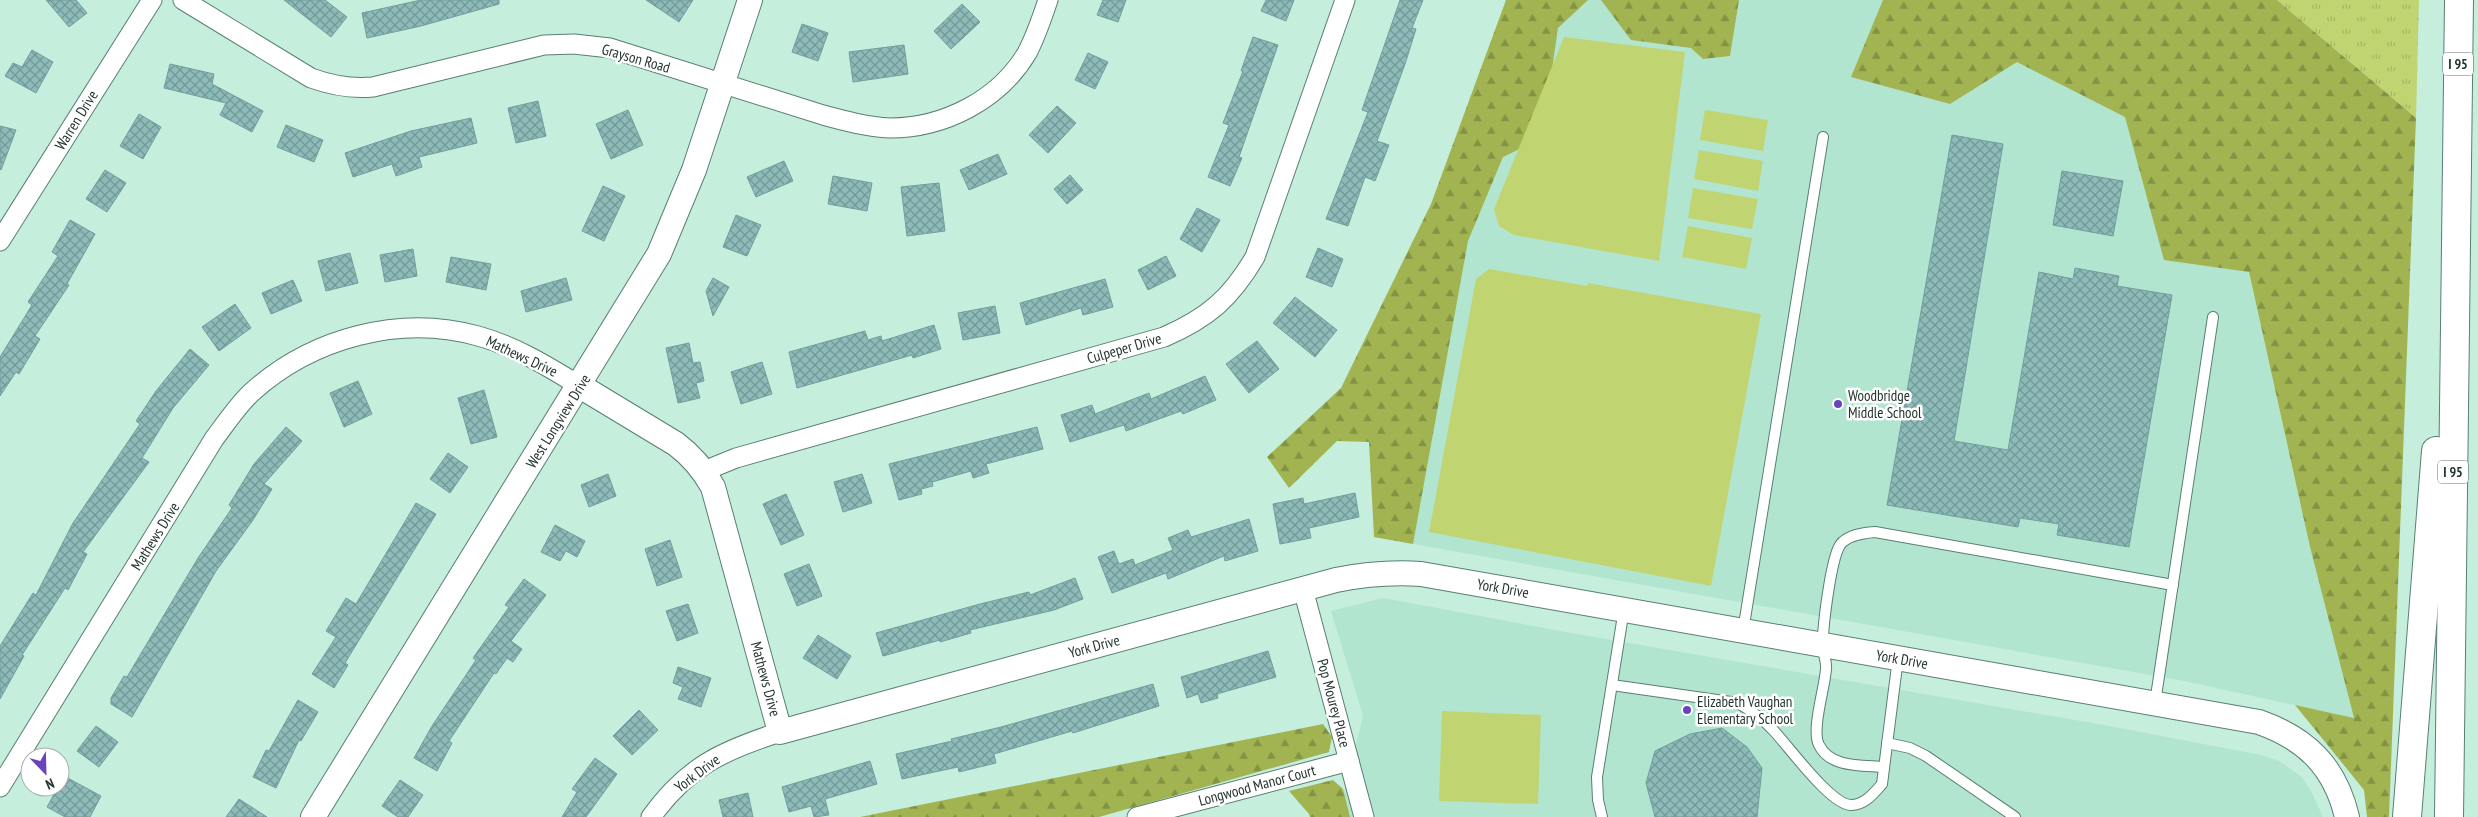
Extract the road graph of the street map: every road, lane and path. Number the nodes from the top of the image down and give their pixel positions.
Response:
1 (152, 0) edge
2 (183, 0) edge
3 (750, 0) edge
4 (1048, 0) edge
5 (1345, 0) edge
6 (2459, 0) edge
7 (722, 84) junction
8 (2456, 128) junction
9 (1823, 137) dead end
10 (6, 216) edge
11 (0, 241) edge
12 (2213, 317) dead end
13 (580, 386) junction
14 (704, 471) junction
15 (2173, 585) junction
16 (1304, 589) junction
17 (1624, 610) junction
18 (1743, 631) junction
19 (1823, 646) junction
20 (1898, 658) junction
21 (1612, 685) junction
22 (2155, 703) junction
23 (780, 732) junction
24 (1886, 743) junction
25 (1349, 761) junction
26 (1884, 768) junction
27 (0, 787) edge
28 (313, 817) edge
29 (651, 817) edge
30 (1137, 817) edge
31 (1364, 817) edge
32 (1602, 817) edge
33 (2015, 817) edge
34 (2347, 817) edge
35 (2407, 817) edge
36 (2449, 817) edge

1 - 10 street, Warren Drive
2 - 7 street, Grayson Road
3 - 7 street, West Longview Drive
4 - 7 street, Grayson Road
5 - 14 street, Culpeper Drive
6 - 8 highway, I 95
7 - 13 street, West Longview Drive
8 - 35 highway
8 - 36 highway, I 95
9 - 18 lane
10 - 11 street, Warren Drive
12 - 15 lane
13 - 14 street, Mathews Drive
13 - 27 street, Mathews Drive
13 - 28 street, West Longview Drive
14 - 23 street, Mathews Drive
15 - 19 lane
15 - 22 lane
16 - 17 street, York Drive
16 - 23 street, York Drive
16 - 25 street, Pop Mourey Place
17 - 18 street, York Drive
17 - 21 lane
18 - 19 street, York Drive
19 - 20 street, York Drive
19 - 26 lane
20 - 22 street, York Drive
20 - 24 lane
21 - 26 lane
21 - 32 lane
22 - 34 street, York Drive
23 - 29 street, York Drive
24 - 26 lane
24 - 33 lane
25 - 30 street, Longwood Manor Court
25 - 31 street, Pop Mourey Place

